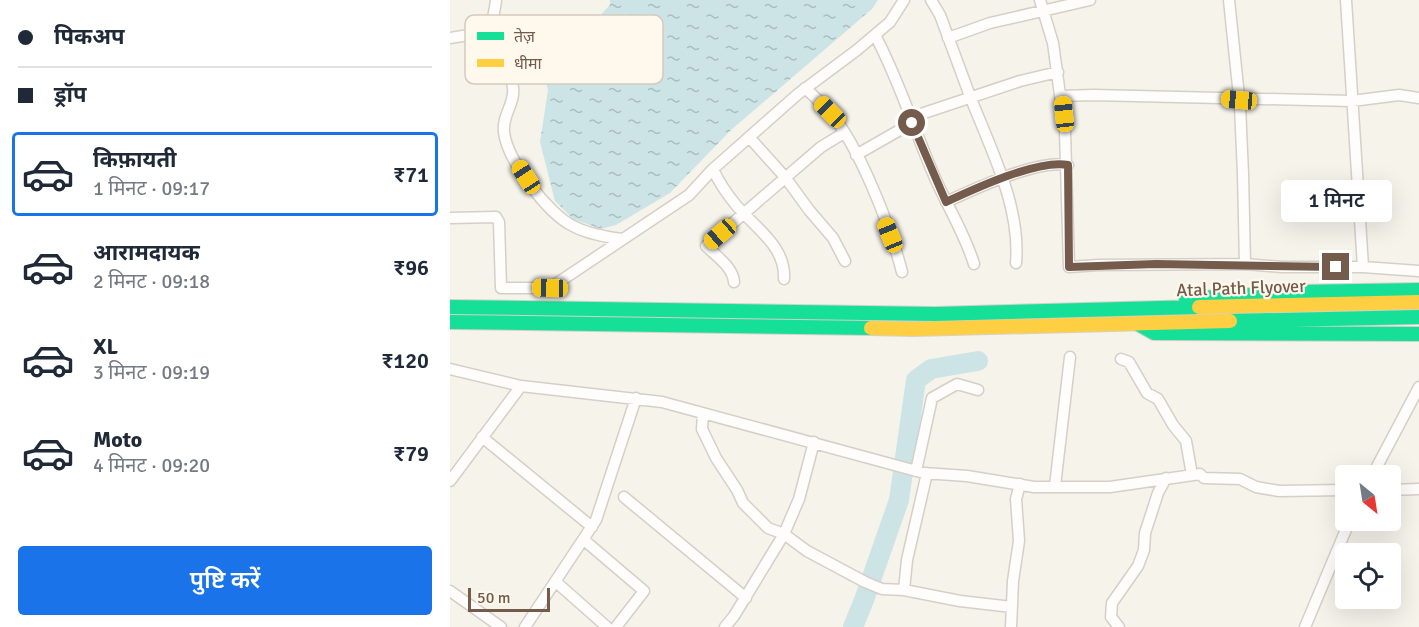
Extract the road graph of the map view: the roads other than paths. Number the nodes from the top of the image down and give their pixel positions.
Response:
1 (496, 0) edge
2 (904, 0) edge
3 (931, 0) edge
4 (1040, 0) edge
5 (1090, 0) edge
6 (1229, 0) edge
7 (1346, 0) edge
8 (1044, 11) junction
9 (494, 15) edge
10 (875, 35) junction
11 (465, 36) edge
12 (450, 38) edge
13 (948, 38) junction
14 (1058, 72) junction
15 (513, 84) edge
16 (805, 88) junction
17 (1062, 96) junction
18 (1419, 98) edge
19 (971, 99) junction
20 (1239, 100) junction
21 (1352, 101) junction
22 (912, 123) junction
23 (844, 133) junction
24 (749, 137) junction
25 (856, 155) junction
26 (1068, 165) junction
27 (713, 170) junction
28 (785, 177) junction
29 (1002, 178) junction
30 (946, 202) junction
31 (744, 214) junction
32 (450, 218) edge
33 (622, 239) junction
34 (845, 261) dead end
35 (1016, 263) dead end
36 (974, 264) dead end
37 (1245, 264) junction
38 (1363, 267) junction
39 (1419, 271) edge
40 (902, 272) dead end
41 (784, 279) dead end
42 (734, 282) dead end
43 (1419, 290) edge
44 (450, 298) edge
45 (1419, 302) edge
46 (450, 308) edge
47 (649, 309) junction
48 (1137, 310) junction
49 (1419, 317) edge
50 (450, 322) edge
51 (647, 324) junction
52 (1138, 324) junction
53 (450, 330) edge
54 (1419, 334) edge
55 (1070, 357) dead end
56 (1121, 359) dead end
57 (450, 369) edge
58 (520, 386) junction
59 (1419, 387) edge
60 (978, 390) dead end
61 (636, 398) junction
62 (703, 412) junction
63 (482, 437) junction
64 (814, 442) junction
65 (1378, 465) edge
66 (921, 472) junction
67 (1192, 475) junction
68 (1166, 478) junction
69 (450, 479) edge
70 (1020, 484) junction
71 (1055, 486) junction
72 (1419, 489) edge
73 (1335, 490) edge
74 (1401, 490) edge
75 (624, 497) dead end
76 (592, 527) junction
77 (1345, 531) edge
78 (784, 534) junction
79 (584, 540) junction
80 (556, 582) junction
81 (904, 590) junction
82 (450, 591) edge
83 (746, 598) junction
84 (1012, 607) junction
85 (501, 627) edge
86 (525, 627) edge
87 (607, 627) edge
88 (616, 627) edge
89 (725, 627) edge
90 (1011, 627) edge
91 (1119, 627) edge
92 (1305, 627) edge

1 - 9 street
2 - 10 street
3 - 13 street
4 - 8 street
5 - 8 street
6 - 20 street
7 - 21 street
8 - 13 street
8 - 14 street
10 - 16 street
10 - 22 street
11 - 12 street
13 - 19 street
14 - 17 street
14 - 19 street
15 - 33 street
16 - 23 street
16 - 24 street
17 - 20 street
17 - 26 street
18 - 21 street
19 - 22 street
19 - 29 street
20 - 21 street
20 - 37 street
21 - 38 street
22 - 25 street
22 - 30 street
23 - 25 street
23 - 28 street
24 - 27 street
24 - 28 street
25 - 40 street
26 - 29 street
26 - 37 street
27 - 31 street
27 - 33 street
28 - 31 street
28 - 34 street
29 - 30 street
29 - 35 street
30 - 36 street
31 - 41 street
31 - 42 street
32 - 33 street
37 - 38 street
38 - 39 street
43 - 48 main road
44 - 47 main road
45 - 48 main road, Atal Path Flyover
46 - 47 main road
47 - 48 main road, Atal Path Flyover
49 - 52 main road, Atal Path Flyover
50 - 51 main road
51 - 52 main road, Atal Path Flyover
51 - 53 main road
52 - 54 main road
55 - 71 street
56 - 67 street
57 - 58 street
58 - 61 street
58 - 63 street
59 - 65 street
60 - 66 street
61 - 62 street
61 - 76 street
62 - 64 street
62 - 78 street
63 - 69 street
63 - 76 street
64 - 66 street
64 - 78 street
66 - 70 street
66 - 81 street
67 - 68 street
67 - 73 street
68 - 71 street
68 - 91 street
70 - 71 street
70 - 84 street
72 - 74 street
75 - 83 street
76 - 79 street
77 - 92 street
78 - 81 street
78 - 83 street
79 - 80 street
79 - 88 street
80 - 86 street
80 - 87 street
81 - 84 street
82 - 85 street
83 - 89 street
84 - 90 street

